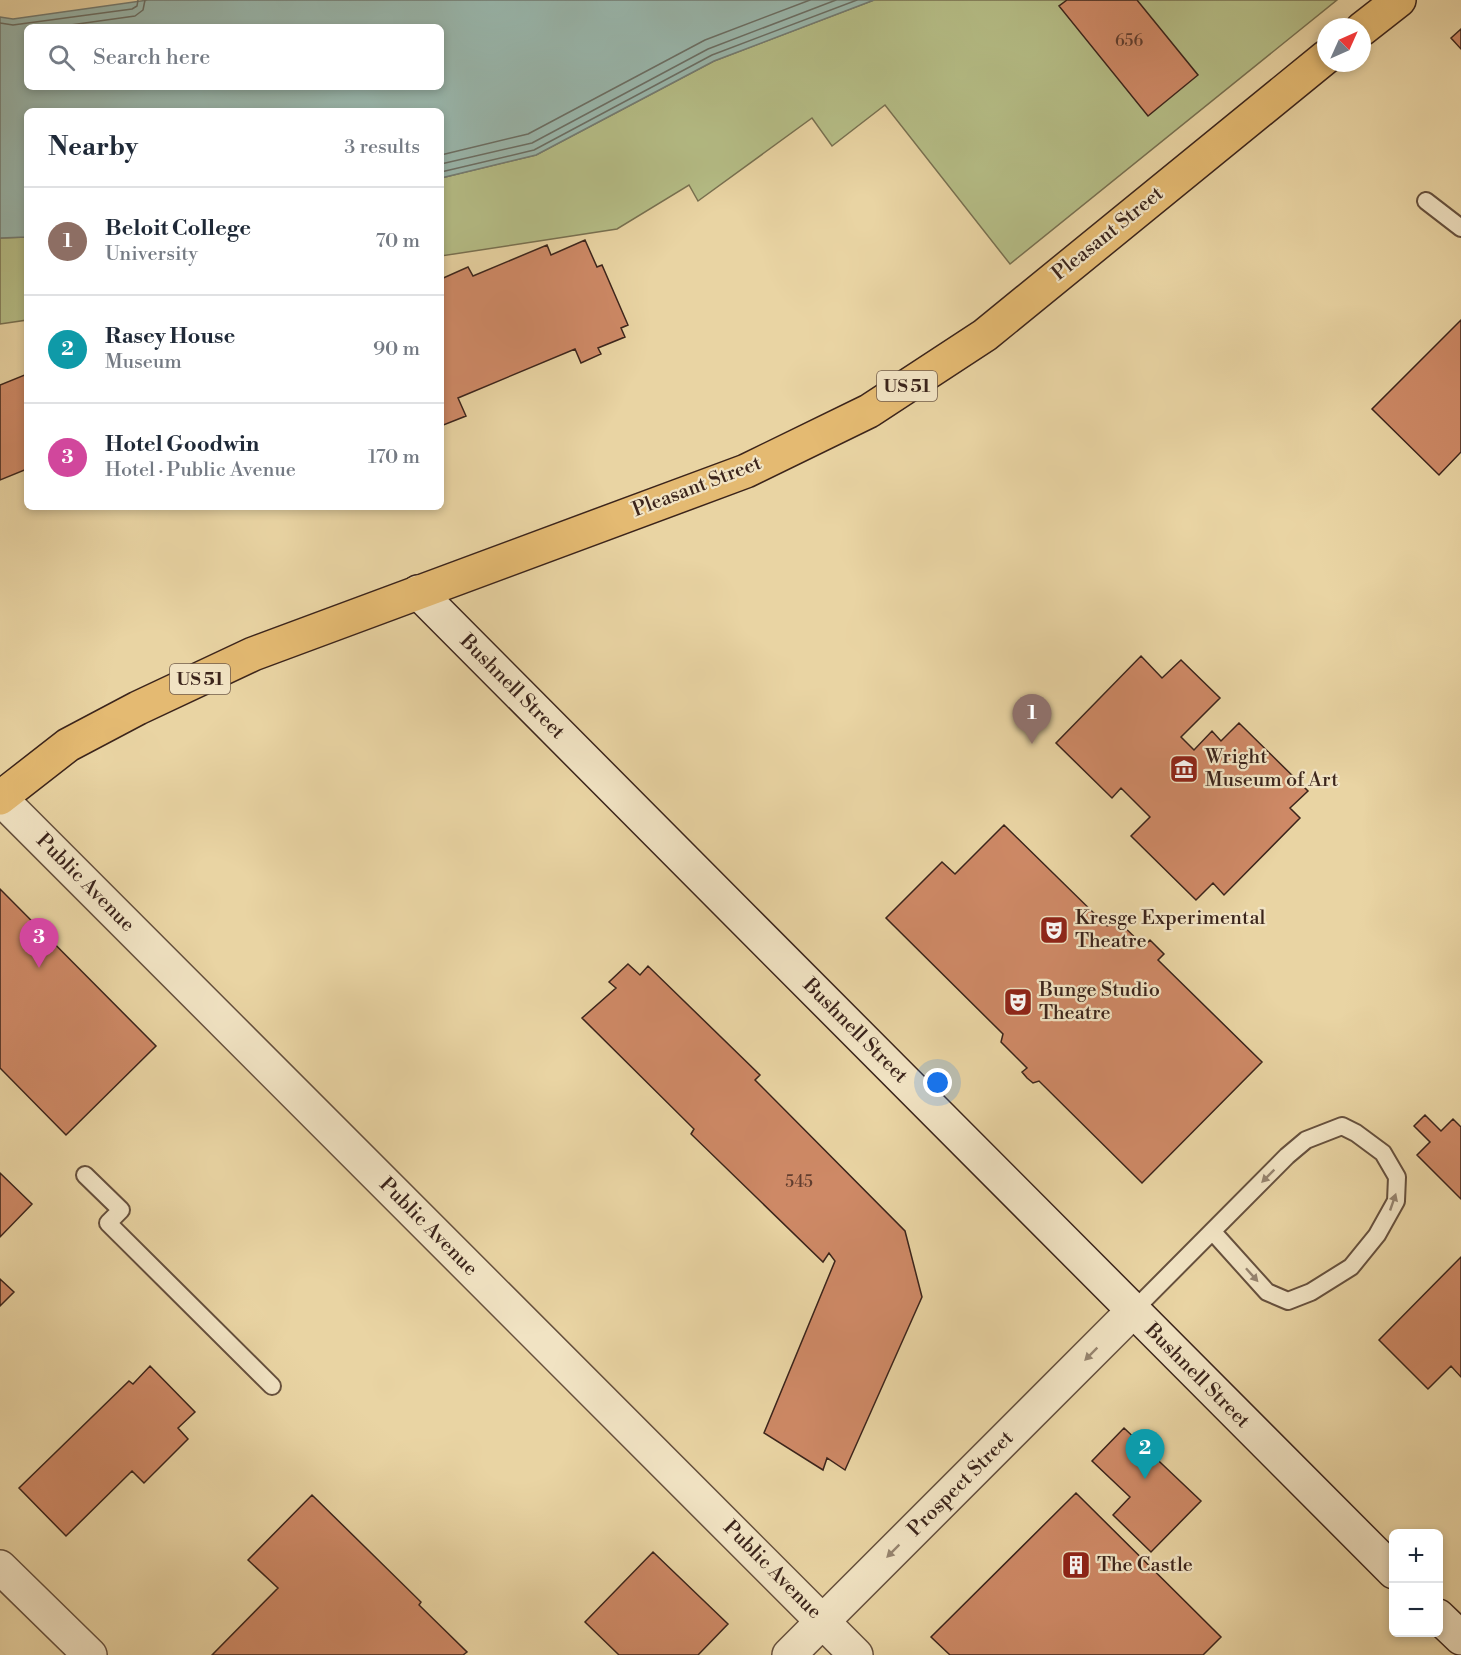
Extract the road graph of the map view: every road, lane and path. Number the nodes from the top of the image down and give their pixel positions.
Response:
1 (1399, 0) edge
2 (1371, 22) edge
3 (1317, 64) edge
4 (1426, 201) dead end
5 (1461, 228) edge
6 (418, 592) junction
7 (0, 798) edge
8 (85, 1175) dead end
9 (1213, 1232) junction
10 (1132, 1312) junction
11 (272, 1386) dead end
12 (0, 1567) edge
13 (1389, 1567) edge
14 (823, 1621) junction
15 (1443, 1621) edge
16 (1461, 1638) edge
17 (90, 1655) edge
18 (789, 1655) edge
19 (856, 1655) edge

1 - 2 main road
3 - 6 main road, Pleasant Street / US 51
4 - 5 lane
6 - 7 main road, Pleasant Street / US 51
6 - 10 street, Bushnell Street
7 - 14 street, Public Avenue
8 - 11 lane
9 -> 9 lane
9 - 10 lane
10 - 13 street, Bushnell Street
10 -> 14 street, Prospect Street
12 - 17 street
14 - 18 street, Prospect Street
14 - 19 street, Public Avenue
15 - 16 street

